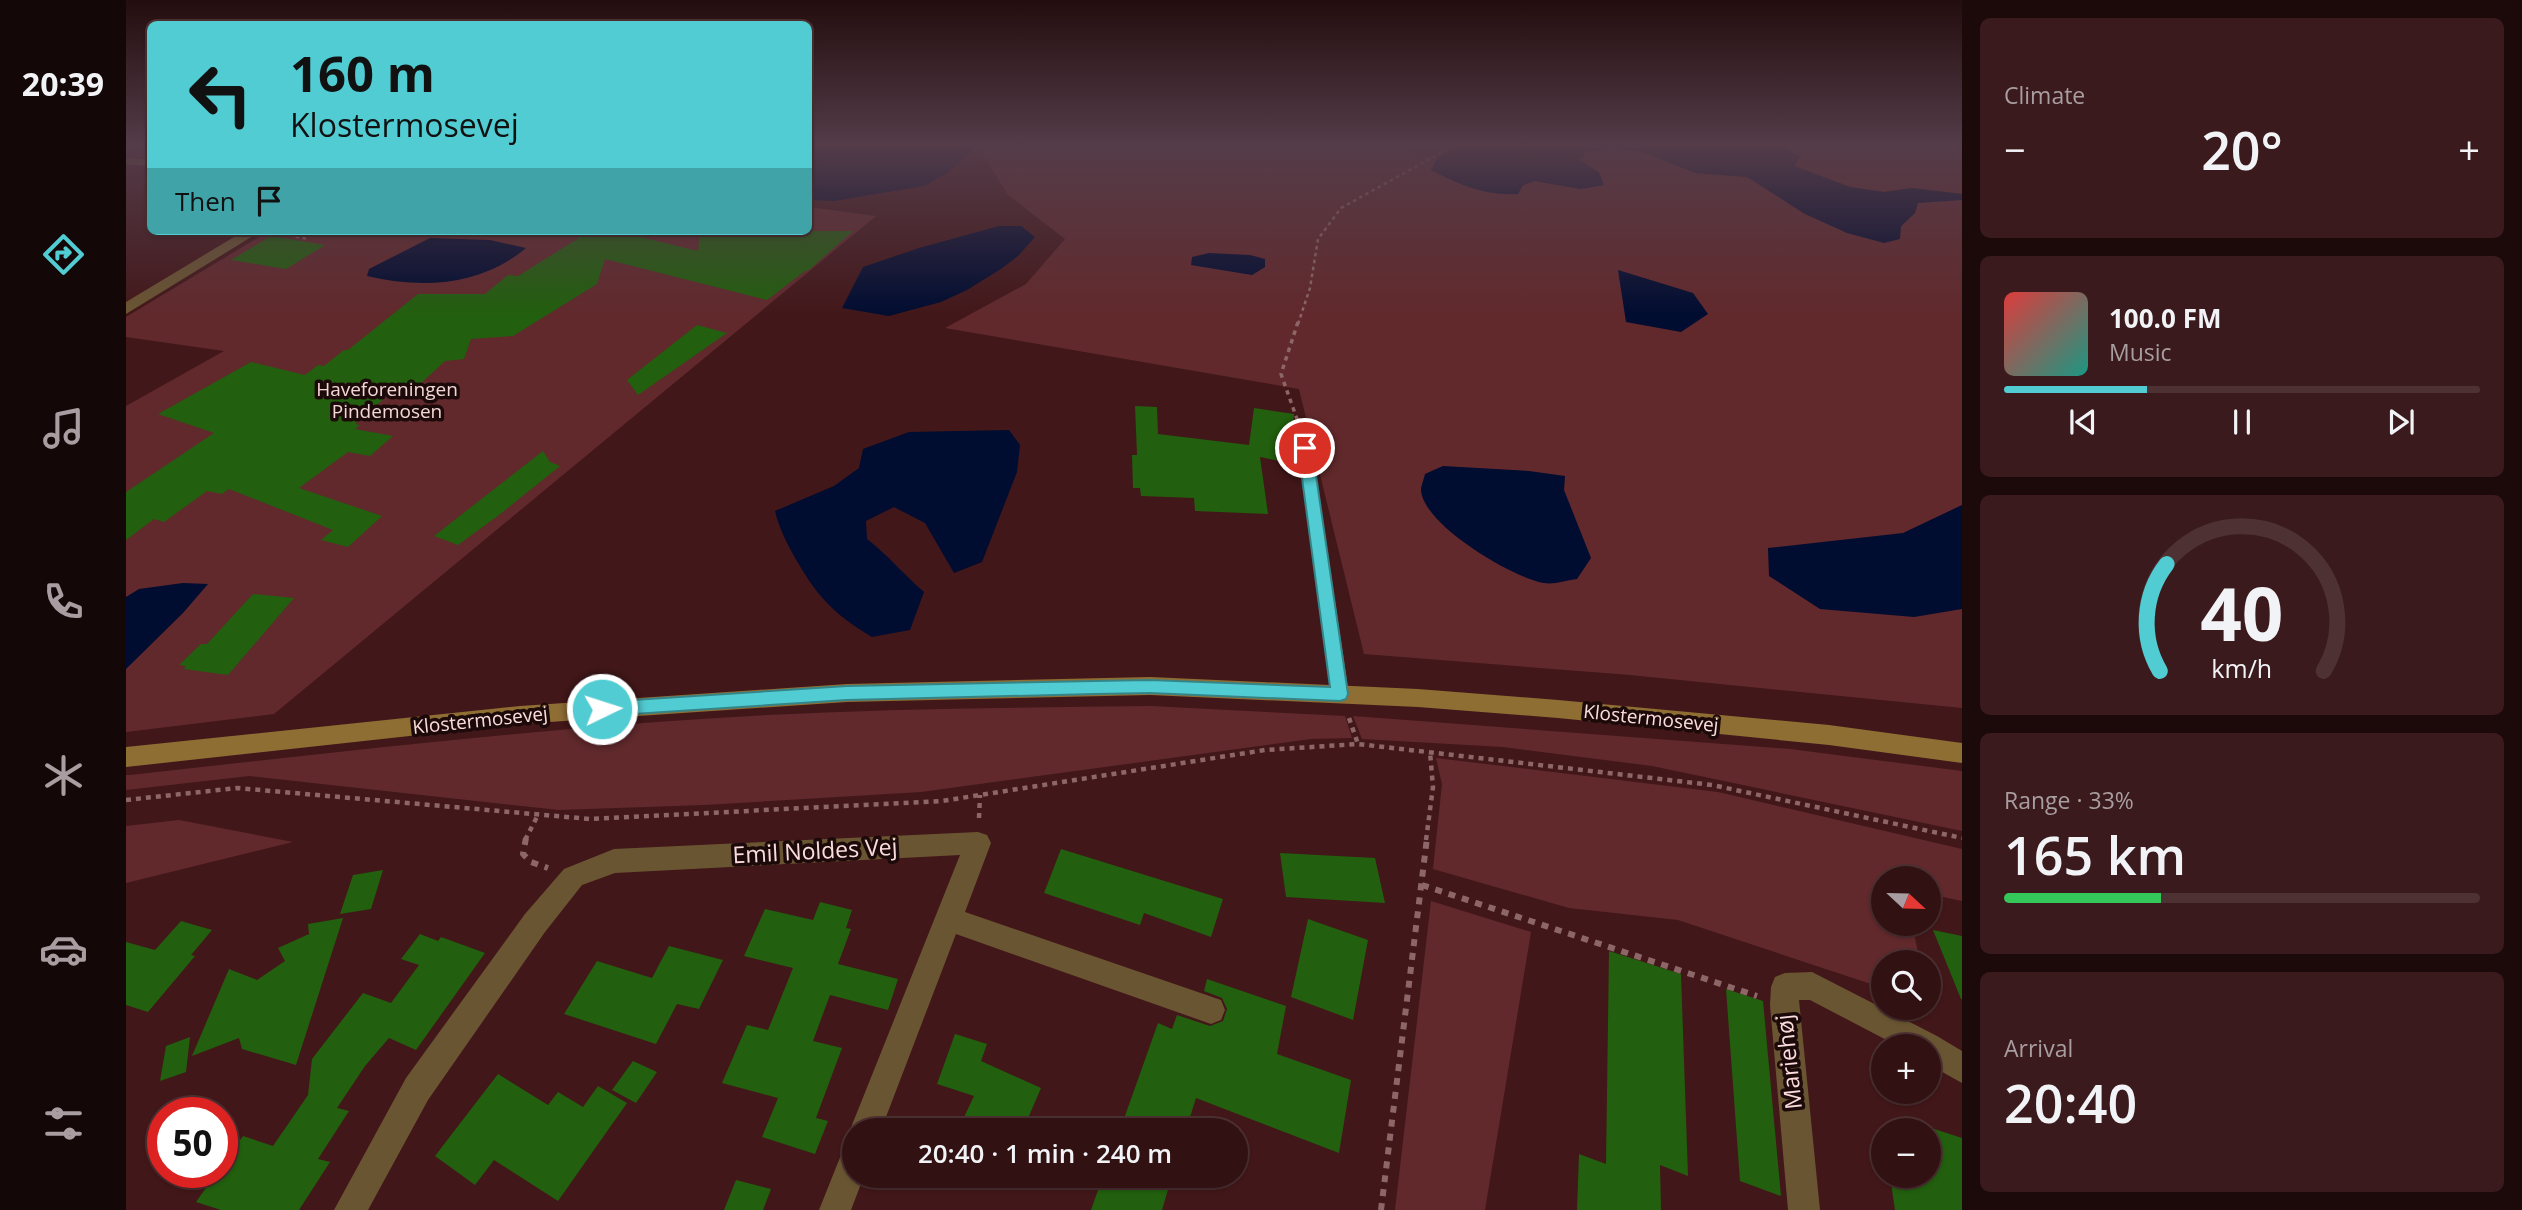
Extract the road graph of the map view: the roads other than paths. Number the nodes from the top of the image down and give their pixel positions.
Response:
1 (247, 235) edge
2 (126, 309) edge
3 (1305, 448) road end
4 (1340, 694) junction
5 (1962, 753) edge
6 (126, 757) edge
7 (949, 919) junction
8 (1211, 1010) dead end
9 (1903, 1034) edge
10 (1941, 1055) edge
11 (1962, 1068) edge
12 (871, 1118) edge
13 (844, 1188) edge
14 (350, 1210) edge
15 (835, 1210) edge
16 (1804, 1210) edge

1 - 2 street
3 - 4 lane
4 - 5 main road, Klostermosevej
4 - 6 main road, Klostermosevej
7 - 8 street
7 - 12 street, Emil Noldes Vej
7 - 14 street, Emil Noldes Vej
9 - 16 street, Mariehøj
10 - 11 street, Mariehøj
13 - 15 street

